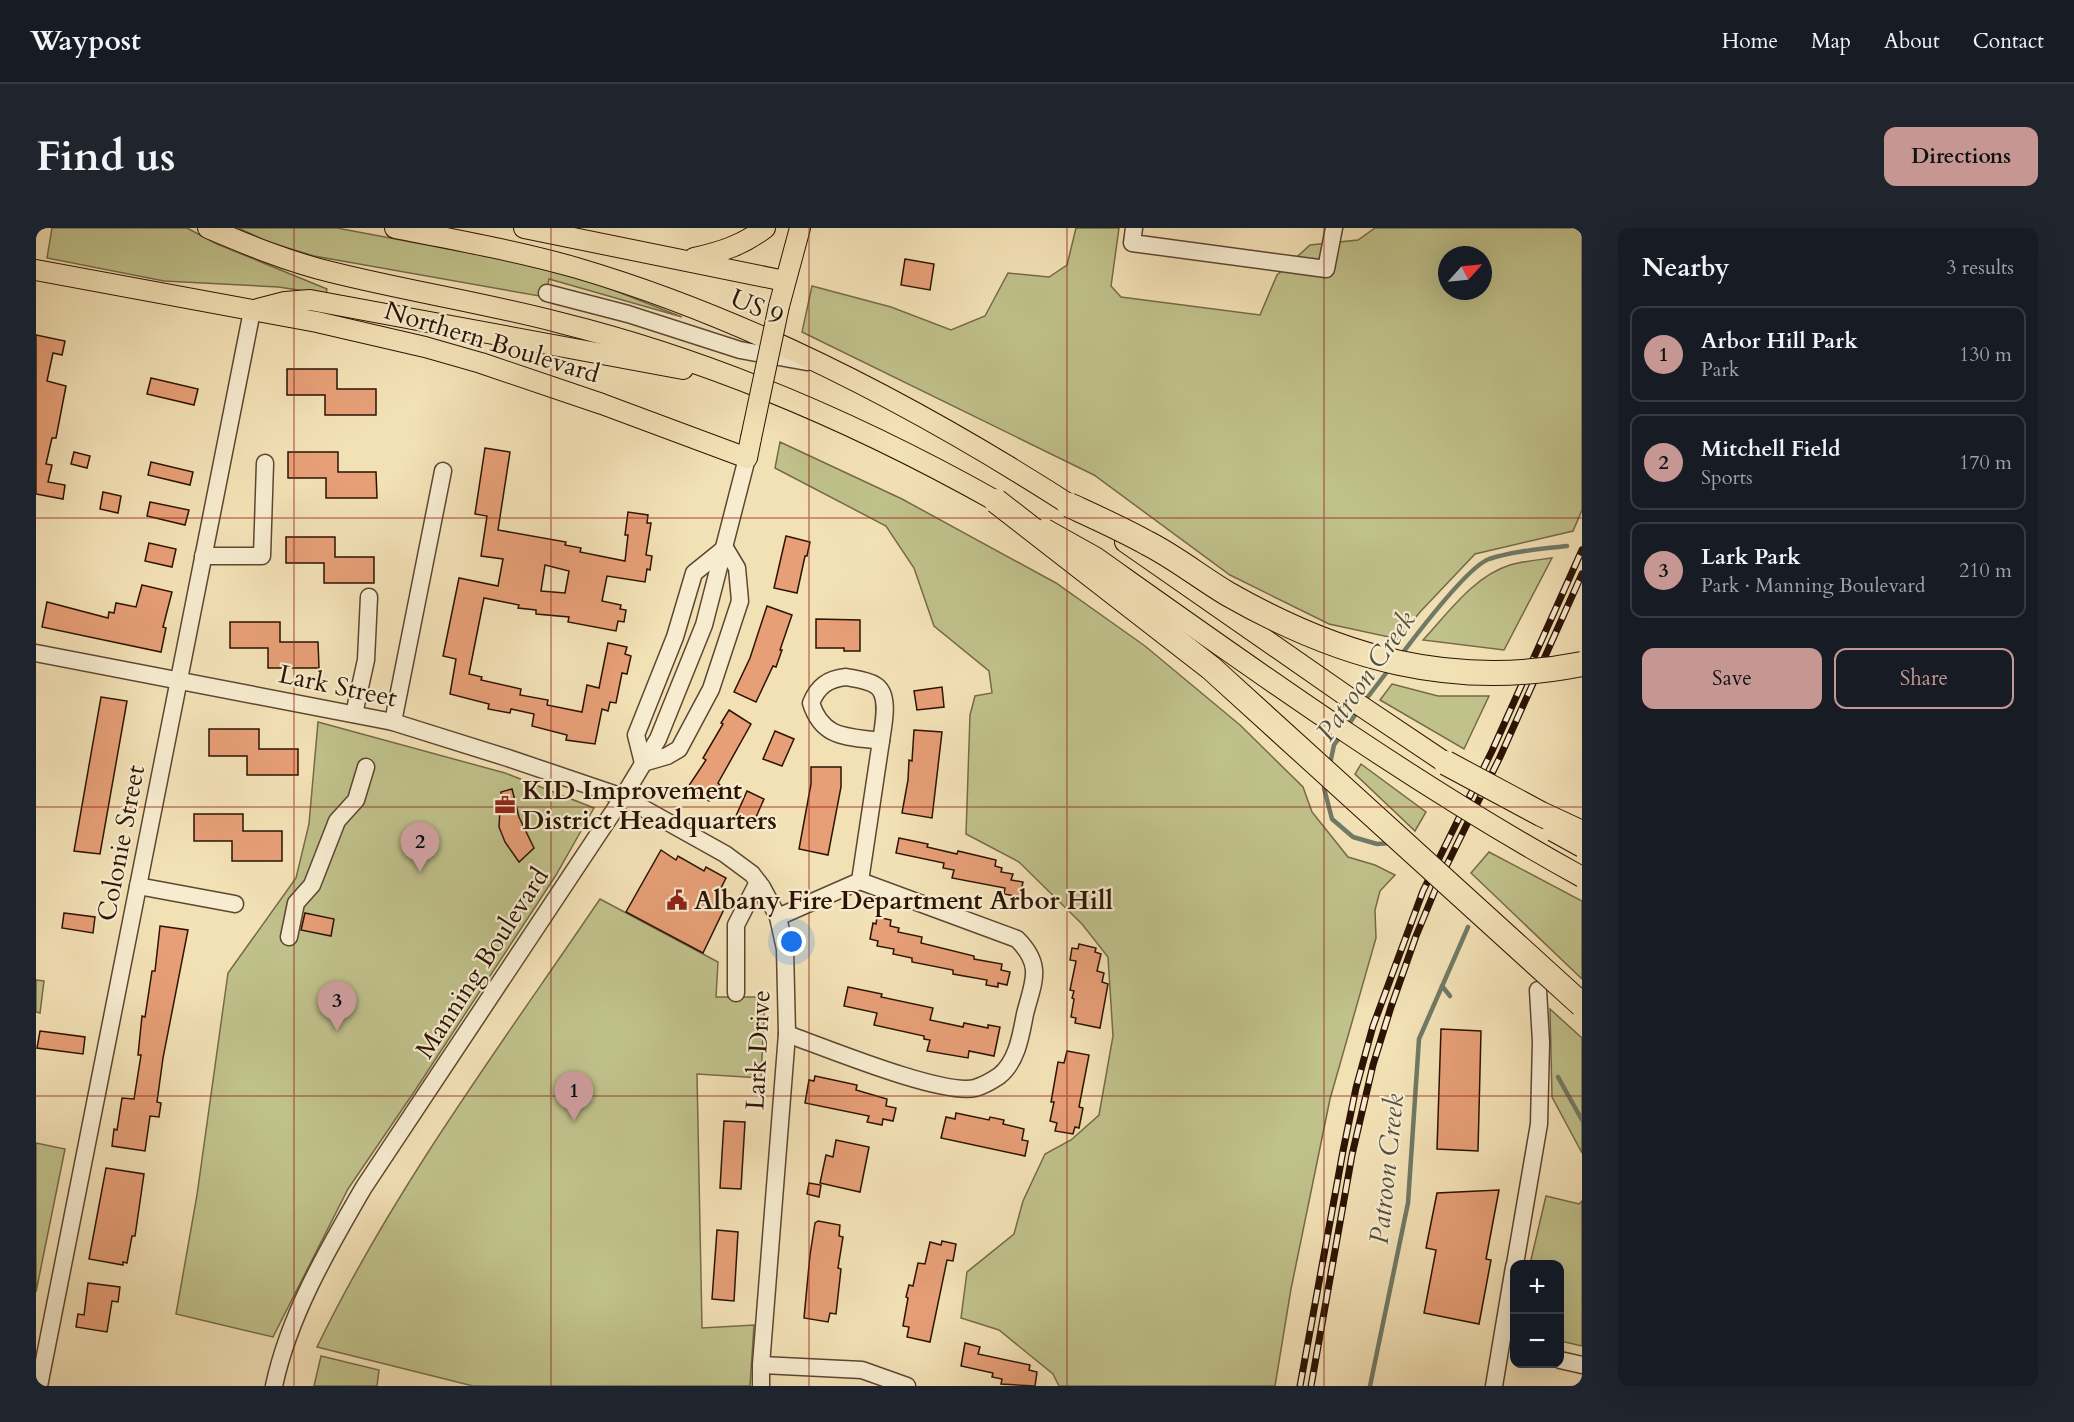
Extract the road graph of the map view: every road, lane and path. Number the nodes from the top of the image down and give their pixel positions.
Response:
1 (208, 228) edge
2 (396, 228) edge
3 (529, 228) edge
4 (765, 228) edge
5 (800, 228) edge
6 (1134, 228) edge
7 (1334, 228) edge
8 (687, 260) junction
9 (36, 270) edge
10 (784, 281) junction
11 (547, 293) dead end
12 (252, 311) junction
13 (823, 365) junction
14 (731, 376) junction
15 (747, 458) junction
16 (266, 463) dead end
17 (443, 471) dead end
18 (996, 501) junction
19 (1069, 505) junction
20 (725, 549) junction
21 (203, 556) junction
22 (369, 597) dead end
23 (36, 653) edge
24 (1582, 664) edge
25 (179, 682) junction
26 (354, 714) junction
27 (393, 722) junction
28 (881, 741) junction
29 (643, 763) junction
30 (1446, 763) junction
31 (366, 767) dead end
32 (623, 797) junction
33 (1582, 833) edge
34 (1582, 847) edge
35 (1582, 877) edge
36 (860, 880) junction
37 (758, 882) junction
38 (138, 886) junction
39 (235, 904) dead end
40 (778, 917) junction
41 (289, 937) dead end
42 (1538, 990) dead end
43 (736, 993) dead end
44 (1582, 1005) edge
45 (787, 1034) junction
46 (1516, 1260) edge
47 (1510, 1314) edge
48 (1507, 1347) edge
49 (1564, 1361) edge
50 (760, 1365) junction
51 (1582, 1365) edge
52 (39, 1386) edge
53 (274, 1386) edge
54 (761, 1386) edge
55 (907, 1386) edge
56 (1494, 1386) edge

1 - 14 main road
2 - 13 main road, US 9 / US 9
3 - 8 main road
4 - 8 main road
5 - 10 main road
6 - 7 street
8 - 10 main road
9 - 12 main road, Northern Boulevard
10 - 15 main road, bridge
11 - 13 street
12 - 14 main road
12 - 15 main road, Northern Boulevard
12 - 21 street, Colonie Street
13 - 19 main road, US 9 / US 9
14 - 18 main road
15 - 20 street, Manning Boulevard
16 - 21 street
17 - 27 street
18 - 35 main road, bridge
18 - 44 highway, bridge
19 - 24 highway, bridge
19 - 30 main road, US 9, bridge
20 - 29 street, Manning Boulevard
20 - 29 street
20 - 29 street
21 - 25 street, Colonie Street
22 - 26 street
23 - 25 street, Lark Street
25 - 26 street, Lark Street
25 - 38 street, Colonie Street
26 - 27 street, Lark Street
27 - 32 street, Lark Street
28 - 28 street
28 - 36 street
29 - 32 street, Manning Boulevard
30 - 33 highway, bridge
30 - 34 main road, US 9, bridge
31 - 41 street
32 - 37 street, Lark Drive
32 - 53 street, Manning Boulevard
36 - 40 street
36 - 45 street
37 - 40 street, Lark Drive
37 - 43 street
38 - 39 street
38 - 52 street, Colonie Street
40 - 45 street, Lark Drive
42 - 46 street
45 - 50 street, Lark Drive
47 - 48 street
48 - 56 street
49 - 51 street
50 - 54 street, Lark Drive
50 - 55 street

